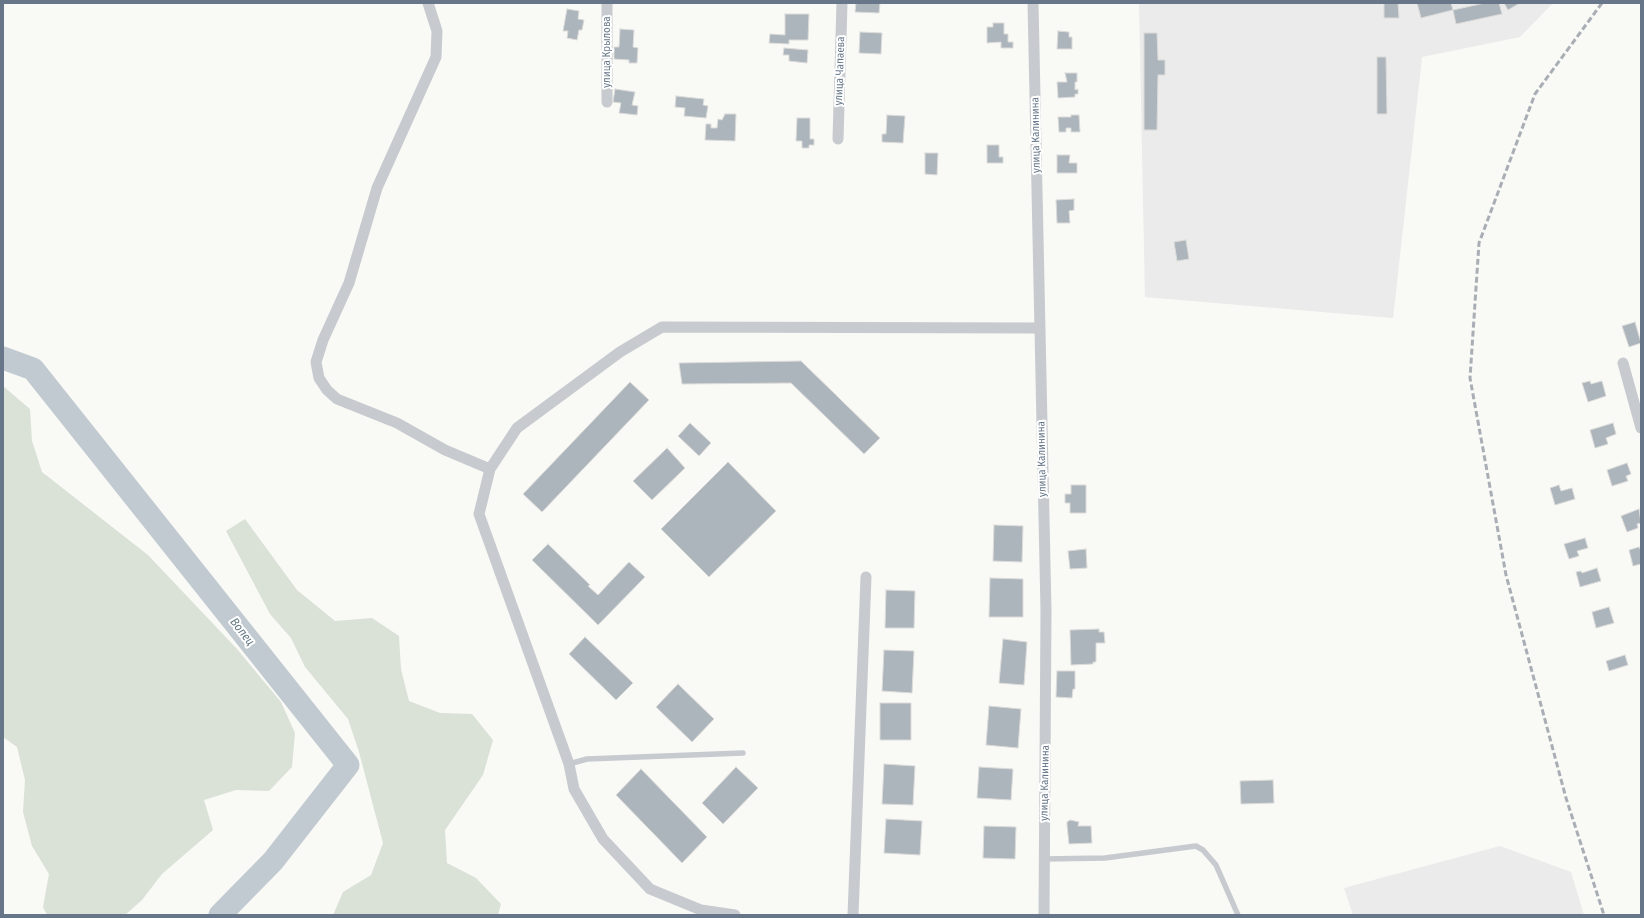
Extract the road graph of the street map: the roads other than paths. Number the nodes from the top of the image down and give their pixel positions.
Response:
1 (428, 3) edge
2 (607, 3) edge
3 (842, 3) edge
4 (1034, 3) edge
5 (607, 102) dead end
6 (838, 139) dead end
7 (1039, 328) junction
8 (1623, 363) dead end
9 (1641, 428) edge
10 (490, 469) junction
11 (866, 577) dead end
12 (743, 753) dead end
13 (569, 764) junction
14 (1044, 859) junction
15 (735, 915) edge
16 (853, 915) edge
17 (1044, 915) edge
18 (1238, 915) edge

1 - 10 street
2 - 5 street, улица Крылова
3 - 6 street, улица Чапаева
4 - 7 street, улица Калинина
7 - 10 street
7 - 14 street, улица Калинина
8 - 9 street
10 - 13 street
11 - 16 street
12 - 13 lane
13 - 15 street
14 - 17 street, улица Калинина
14 - 18 lane

